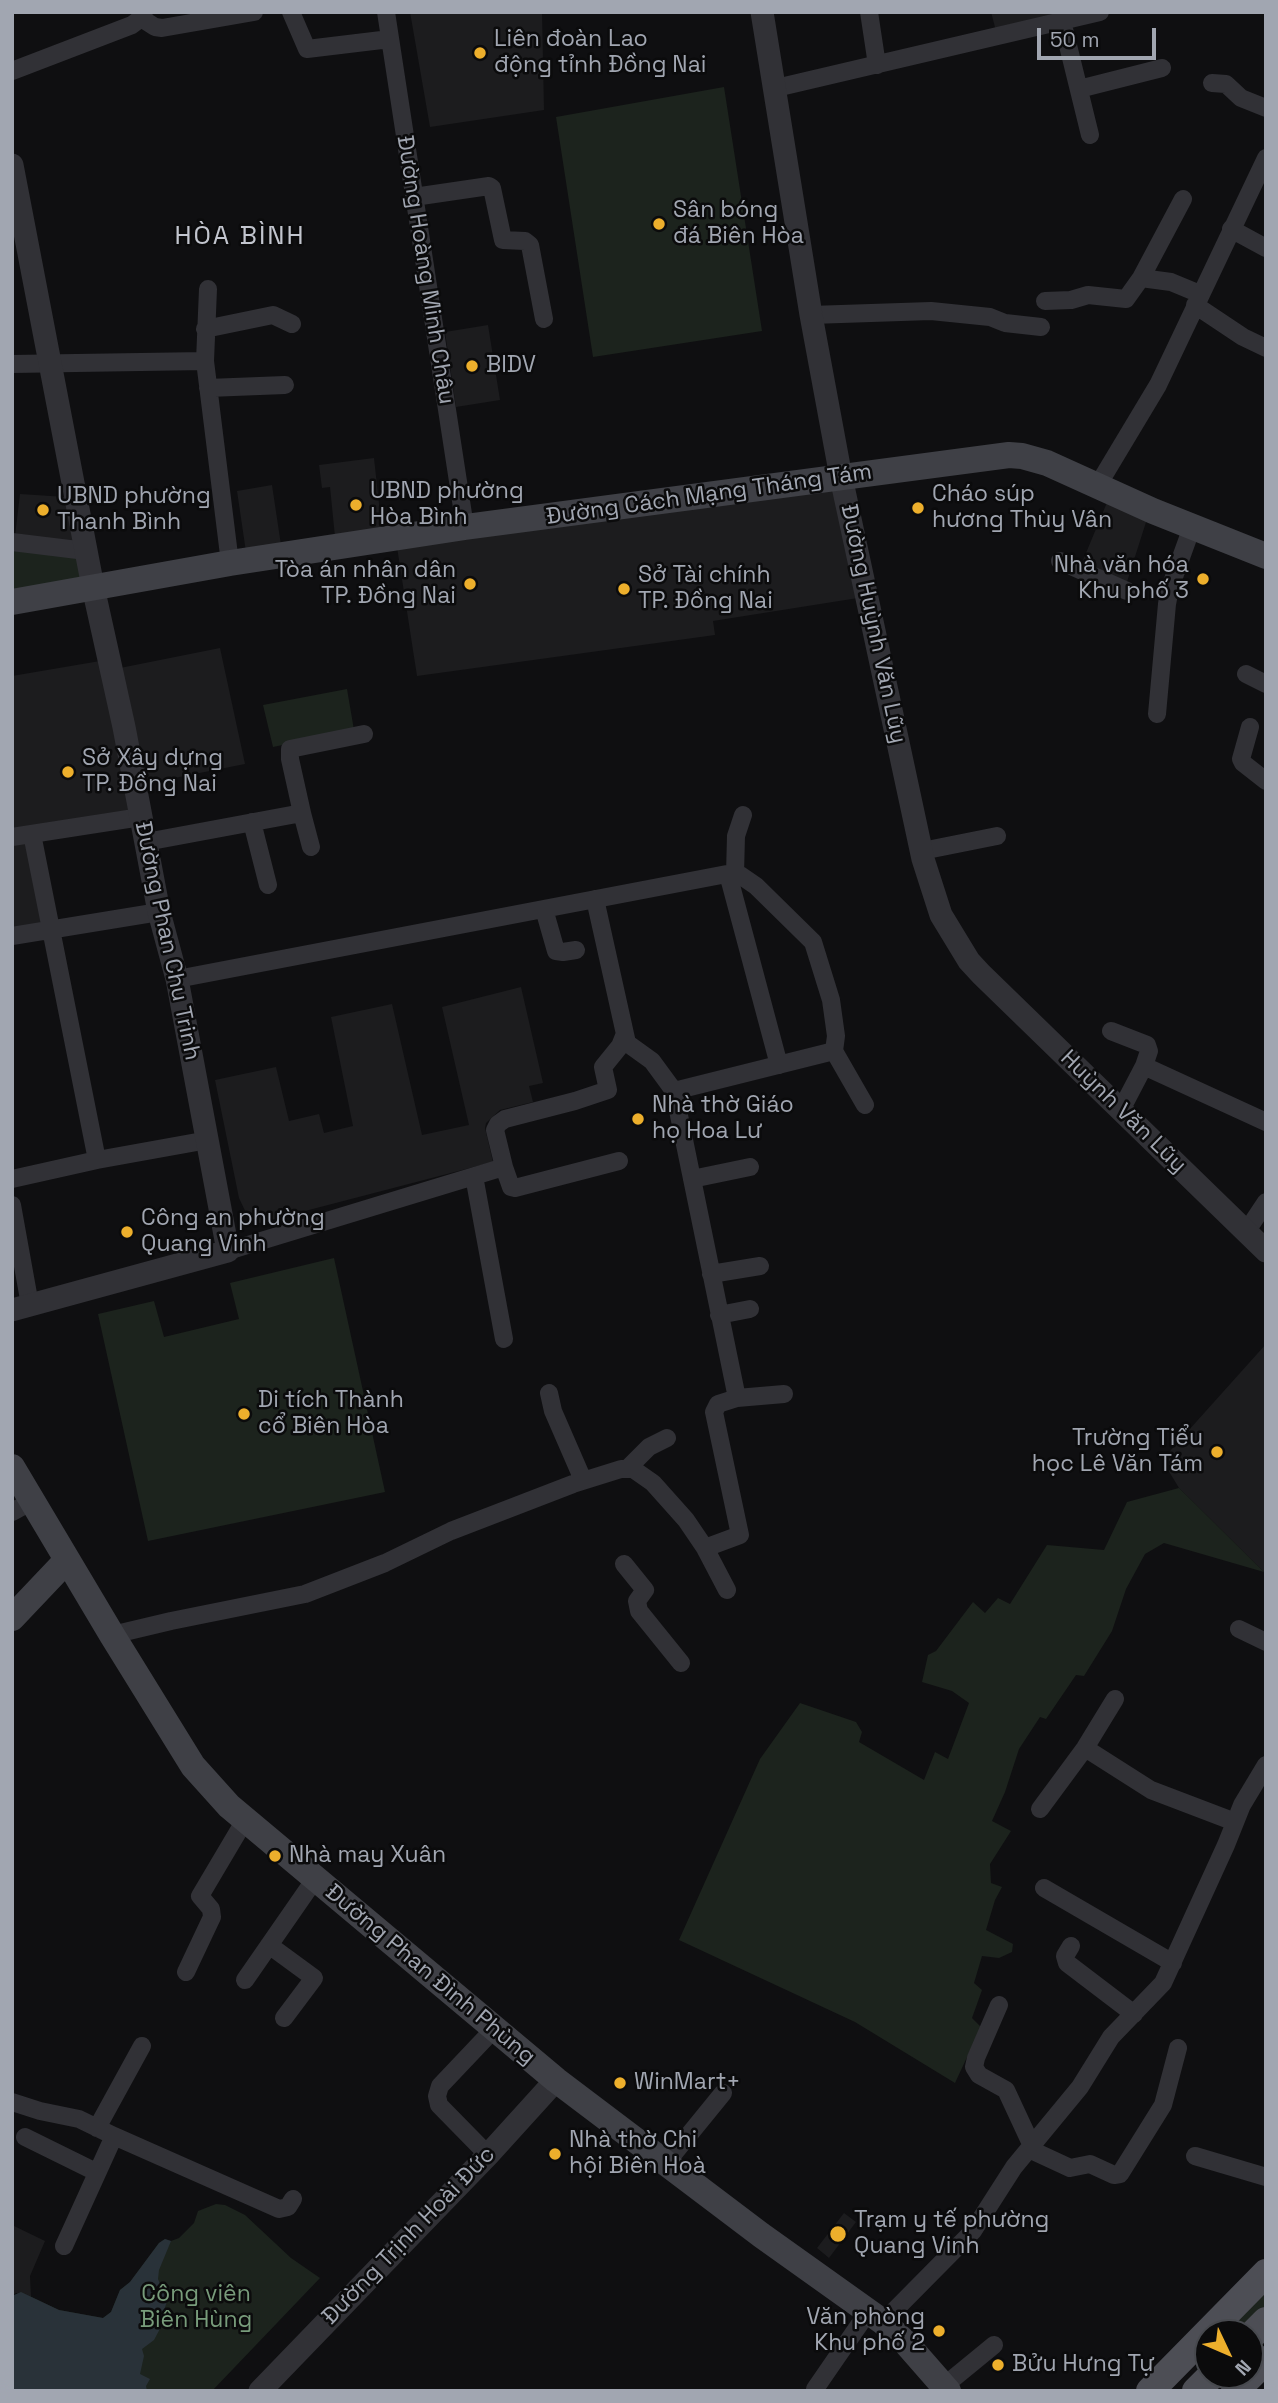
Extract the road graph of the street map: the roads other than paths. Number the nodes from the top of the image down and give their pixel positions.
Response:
1 (254, 12) edge
2 (291, 12) edge
3 (386, 12) edge
4 (762, 12) edge
5 (869, 12) edge
6 (1101, 12) edge
7 (142, 15) edge
8 (1062, 21) junction
9 (390, 40) junction
10 (877, 65) junction
11 (1162, 68) dead end
12 (12, 71) edge
13 (1212, 83) dead end
14 (776, 89) junction
15 (1079, 89) junction
16 (1266, 108) edge
17 (1090, 135) dead end
18 (1266, 158) edge
19 (12, 165) edge
20 (414, 197) junction
21 (1182, 199) dead end
22 (18, 222) edge
23 (1231, 229) junction
24 (1266, 248) edge
25 (1142, 278) junction
26 (208, 289) dead end
27 (1198, 300) junction
28 (1045, 301) dead end
29 (811, 315) junction
30 (544, 319) dead end
31 (292, 324) dead end
32 (1041, 327) dead end
33 (205, 329) junction
34 (1266, 348) edge
35 (205, 361) junction
36 (51, 363) junction
37 (12, 364) edge
38 (285, 385) dead end
39 (208, 388) junction
40 (841, 477) junction
41 (1098, 485) junction
42 (464, 527) junction
43 (1192, 527) junction
44 (12, 542) edge
45 (86, 551) junction
46 (1266, 556) edge
47 (1060, 562) dead end
48 (230, 563) junction
49 (93, 587) junction
50 (1127, 591) dead end
51 (12, 602) edge
52 (1246, 674) dead end
53 (1266, 684) edge
54 (1157, 714) dead end
55 (1250, 727) dead end
56 (364, 734) dead end
57 (1266, 781) edge
58 (302, 813) junction
59 (743, 815) dead end
60 (141, 817) junction
61 (252, 822) junction
62 (32, 834) junction
63 (997, 836) dead end
64 (12, 837) edge
65 (146, 842) junction
66 (311, 848) dead end
67 (922, 851) junction
68 (732, 874) junction
69 (268, 885) dead end
70 (595, 899) junction
71 (544, 909) junction
72 (159, 912) junction
73 (50, 930) junction
74 (12, 936) edge
75 (576, 950) dead end
76 (981, 974) joint
77 (177, 979) junction
78 (1111, 1031) dead end
79 (624, 1036) junction
80 (834, 1051) junction
81 (779, 1065) junction
82 (1144, 1066) junction
83 (674, 1091) junction
84 (864, 1105) dead end
85 (1121, 1110) junction
86 (1266, 1122) edge
87 (208, 1140) junction
88 (97, 1160) junction
89 (619, 1161) dead end
90 (504, 1167) junction
91 (750, 1167) dead end
92 (474, 1176) junction
93 (12, 1179) edge
94 (692, 1179) junction
95 (1266, 1202) edge
96 (12, 1205) edge
97 (1246, 1232) junction
98 (228, 1251) junction
99 (1266, 1251) edge
100 (761, 1265) dead end
101 (711, 1274) junction
102 (21, 1307) edge
103 (750, 1309) dead end
104 (719, 1315) junction
105 (504, 1339) dead end
106 (549, 1394) dead end
107 (784, 1394) dead end
108 (737, 1398) junction
109 (667, 1438) dead end
110 (12, 1467) edge
111 (628, 1468) junction
112 (583, 1480) junction
113 (22, 1507) edge
114 (705, 1548) junction
115 (67, 1560) junction
116 (624, 1564) dead end
117 (727, 1590) dead end
118 (12, 1618) edge
119 (1239, 1629) dead end
120 (112, 1635) junction
121 (1266, 1642) edge
122 (681, 1663) dead end
123 (1115, 1699) dead end
124 (1085, 1748) junction
125 (1266, 1765) edge
126 (1040, 1809) dead end
127 (245, 1820) junction
128 (1236, 1822) junction
129 (316, 1879) junction
130 (1044, 1888) dead end
131 (269, 1945) junction
132 (1071, 1946) dead end
133 (1173, 1963) junction
134 (186, 1972) dead end
135 (245, 1980) dead end
136 (999, 2005) dead end
137 (1134, 2014) junction
138 (284, 2018) dead end
139 (494, 2028) junction
140 (142, 2046) dead end
141 (1178, 2048) dead end
142 (556, 2080) junction
143 (723, 2093) dead end
144 (12, 2102) edge
145 (106, 2132) junction
146 (25, 2137) dead end
147 (1030, 2147) junction
148 (488, 2155) junction
149 (1195, 2156) dead end
150 (666, 2163) junction
151 (96, 2172) junction
152 (1266, 2177) edge
153 (293, 2199) dead end
154 (64, 2246) dead end
155 (1266, 2273) edge
156 (876, 2317) junction
157 (994, 2345) dead end
158 (1266, 2360) edge
159 (946, 2388) edge
160 (816, 2389) edge
161 (260, 2391) edge
162 (1150, 2391) edge
163 (1235, 2391) edge

1 - 7 street
2 - 9 street
3 - 9 street, Đường Hoàng Minh Châu
4 - 14 street, Đường Huỳnh Văn Lũy
5 - 10 street
6 - 8 street
7 - 12 street
8 - 10 street
8 - 15 street
9 - 20 street, Đường Hoàng Minh Châu
10 - 14 street
11 - 15 street
13 - 16 street
14 - 29 street, Đường Huỳnh Văn Lũy
15 - 17 street
18 - 23 street
19 - 22 street, Đường Phan Chu Trinh
20 - 30 street
20 - 42 street, Đường Hoàng Minh Châu
21 - 25 street
22 - 36 street, Đường Phan Chu Trinh
23 - 24 street
23 - 27 street
25 - 27 street
25 - 28 street
26 - 33 street
27 - 34 street
27 - 41 street
29 - 32 street
29 - 40 street, Đường Huỳnh Văn Lũy
31 - 33 street
33 - 35 street
35 - 36 street
35 - 39 street
36 - 37 street
36 - 45 street, Đường Phan Chu Trinh
38 - 39 street
39 - 48 street
40 - 41 main road, Đường Cách Mạng Tháng Tám
40 - 42 main road, Đường Cách Mạng Tháng Tám
40 - 67 street, Đường Huỳnh Văn Lũy
41 - 43 main road, Đường Cách Mạng Tháng Tám
42 - 48 main road, Đường Cách Mạng Tháng Tám
43 - 46 main road, Đường Cách Mạng Tháng Tám
43 - 54 street
44 - 45 street
45 - 49 street, Đường Phan Chu Trinh
47 - 50 street
48 - 49 main road, Đường Cách Mạng Tháng Tám
49 - 51 main road, Đường Cách Mạng Tháng Tám
49 - 60 street, Đường Phan Chu Trinh
52 - 53 street
55 - 57 street
56 - 58 street
58 - 61 street
58 - 66 street
59 - 68 street
60 - 62 street
60 - 65 street, Đường Phan Chu Trinh
61 - 65 street
61 - 69 street
62 - 64 street
62 - 73 street
63 - 67 street
65 - 72 street, Đường Phan Chu Trinh
67 - 76 street, Đường Huỳnh Văn Lũy
68 - 70 street
68 - 80 street
68 - 81 street
70 - 71 street
70 - 79 street
71 - 75 street
71 - 77 street
72 - 73 street
72 - 77 street, Đường Phan Chu Trinh
73 - 74 street
73 - 88 street
76 - 85 street, Huỳnh Văn Lũy
77 - 87 street, Đường Phan Chu Trinh
78 - 82 street
79 - 83 street
79 - 90 street
80 - 81 street
80 - 84 street
81 - 83 street
82 - 85 street
82 - 86 street
83 - 94 street
85 - 97 street, Huỳnh Văn Lũy
87 - 88 street
87 - 98 street, Đường Phan Chu Trinh
88 - 93 street
89 - 90 street
90 - 92 street
91 - 94 street
92 - 98 street
92 - 105 street
94 - 101 street
95 - 97 street
96 - 102 street
97 - 99 street, Huỳnh Văn Lũy
98 - 102 street
100 - 101 street
101 - 104 street
103 - 104 street
104 - 108 street
106 - 112 street
107 - 108 street
108 - 114 street
109 - 111 street
110 - 113 main road, Đường Phan Đình Phùng
111 - 112 street
111 - 114 street
112 - 120 street
113 - 115 main road, Đường Phan Đình Phùng
114 - 117 street
115 - 118 main road
115 - 120 main road, Đường Phan Đình Phùng
116 - 122 street
119 - 121 street
120 - 127 main road, Đường Phan Đình Phùng
123 - 124 street
124 - 126 street
124 - 128 street
125 - 128 street
127 - 129 main road, Đường Phan Đình Phùng
127 - 134 street
128 - 133 street
129 - 131 street
129 - 139 main road, Đường Phan Đình Phùng
130 - 133 street
131 - 135 street
131 - 138 street
132 - 137 street
133 - 137 street
136 - 147 street
137 - 147 street
139 - 142 main road, Đường Phan Đình Phùng
139 - 148 street
140 - 145 street
141 - 147 street
142 - 148 street, Đường Trịnh Hoài Đức
142 - 150 main road, Đường Phan Đình Phùng
143 - 150 street
144 - 145 street
145 - 151 street
145 - 153 street
146 - 151 street
147 - 156 street
148 - 161 street, Đường Trịnh Hoài Đức
149 - 152 street
150 - 156 main road, Đường Phan Đình Phùng
151 - 154 street
155 - 162 main road
156 - 159 main road, Đường Phan Đình Phùng
156 - 160 street
157 - 159 street
158 - 163 main road

